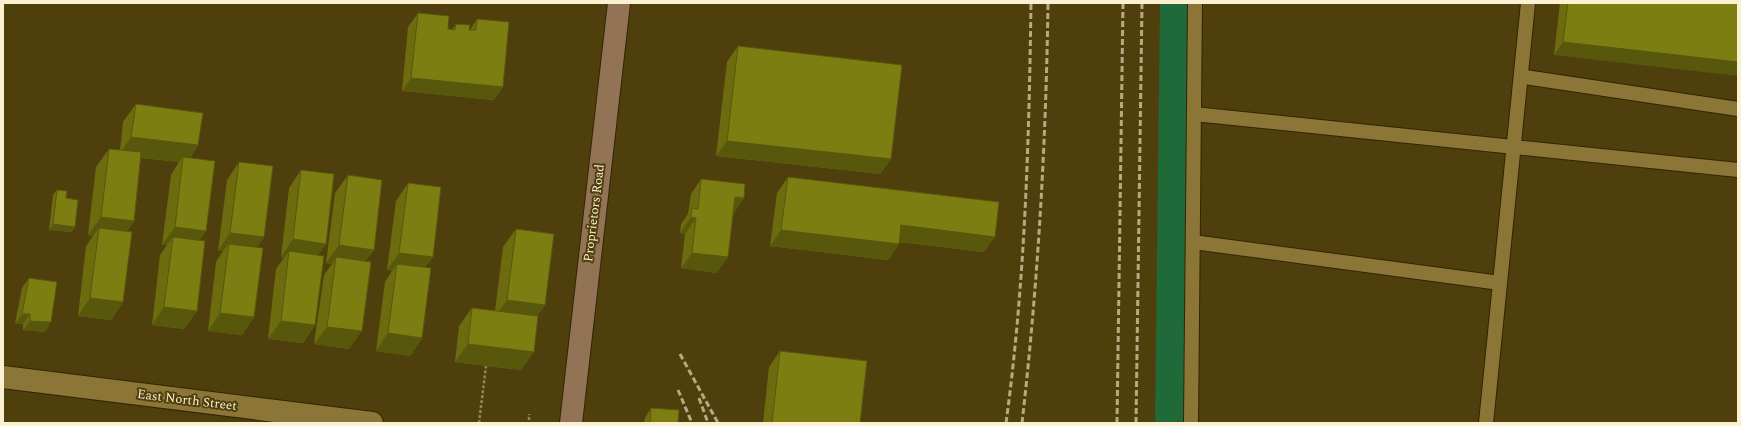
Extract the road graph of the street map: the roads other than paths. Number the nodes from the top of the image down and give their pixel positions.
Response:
1 (619, 3) edge
2 (1195, 3) edge
3 (1528, 3) edge
4 (1525, 77) dead end
5 (1738, 109) edge
6 (1194, 114) junction
7 (1513, 148) junction
8 (1738, 170) edge
9 (1193, 242) junction
10 (1500, 283) junction
11 (3, 377) edge
12 (372, 423) edge
13 (572, 423) edge
14 (1191, 423) edge
15 (1486, 423) edge

1 - 13 street, Proprietors Road
2 - 6 lane
3 - 7 lane
4 - 5 lane
6 - 7 lane
6 - 9 lane
7 - 8 lane
7 - 10 lane
9 - 10 lane
9 - 14 lane
10 - 15 lane
11 - 12 street, East North Street

